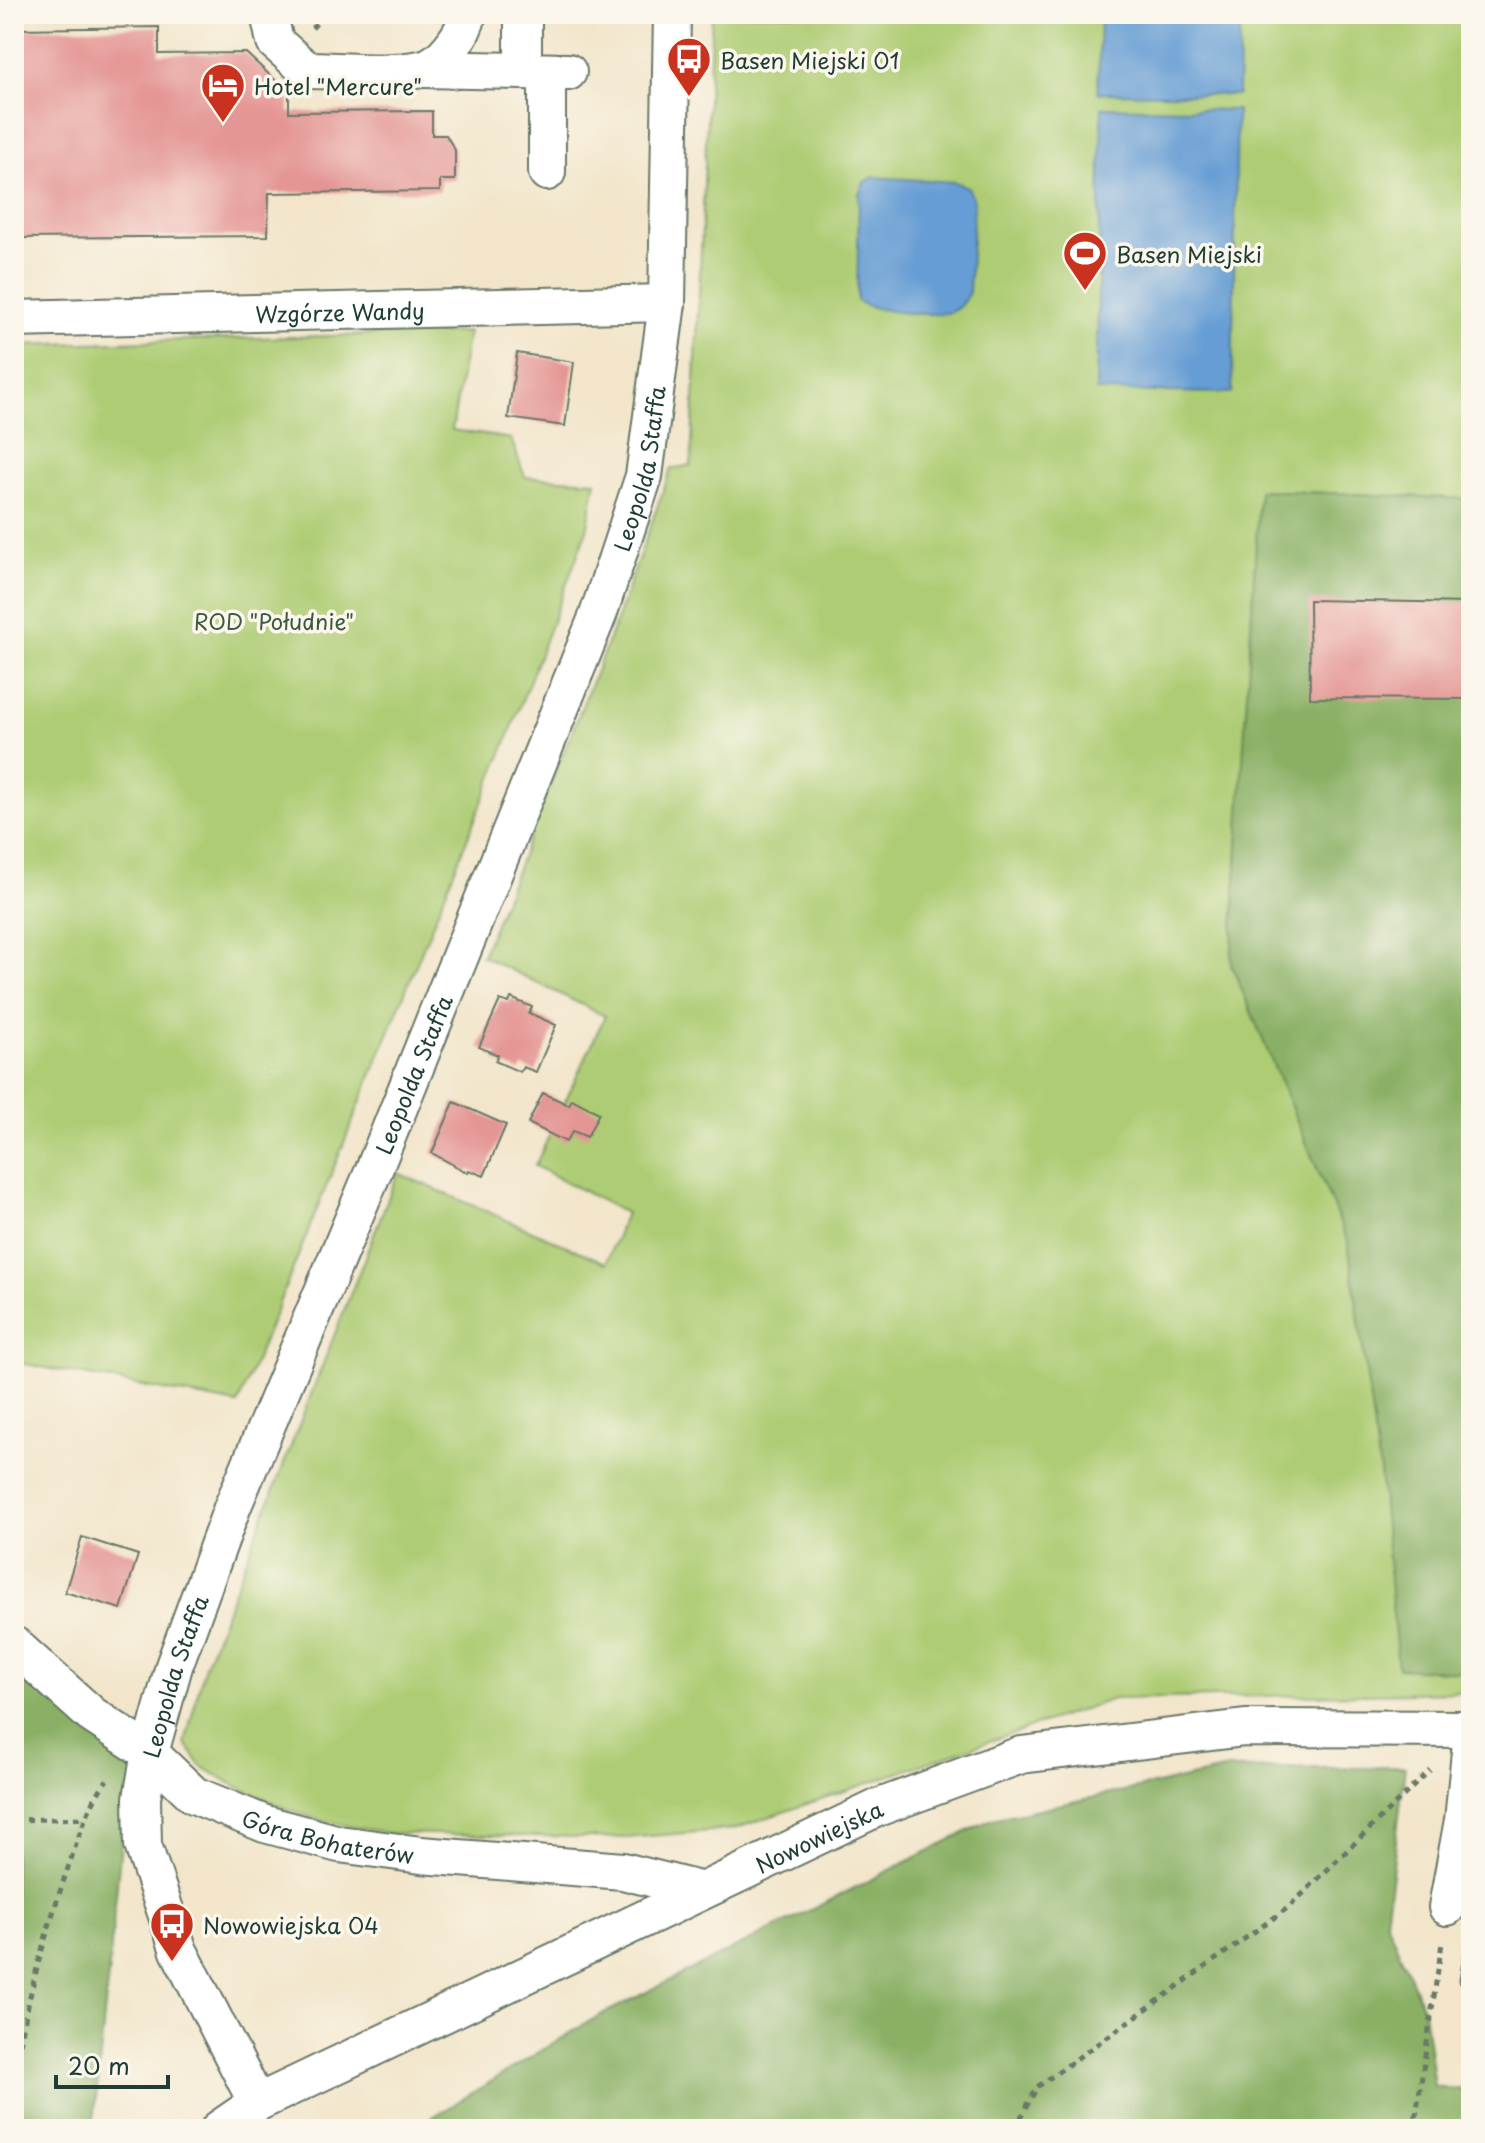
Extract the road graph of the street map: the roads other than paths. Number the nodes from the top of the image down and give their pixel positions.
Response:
1 (269, 14) edge
2 (468, 14) edge
3 (523, 14) edge
4 (672, 14) edge
5 (424, 69) junction
6 (546, 72) junction
7 (547, 172) dead end
8 (667, 303) junction
9 (14, 319) edge
10 (14, 1645) edge
11 (1471, 1729) edge
12 (1471, 1742) edge
13 (150, 1753) junction
14 (699, 1890) junction
15 (1447, 1907) road end
16 (257, 2103) junction
17 (219, 2129) edge

1 - 5 street
2 - 5 street
3 - 6 street
4 - 8 street, Leopolda Staffa
5 - 6 street
6 - 7 street
8 - 9 street, Wzgórze Wandy
8 - 13 street, Leopolda Staffa
10 - 13 street, Góra Bohaterów
11 - 14 street, Nowowiejska
12 - 15 street
13 - 14 street, Góra Bohaterów
13 - 16 street, Leopolda Staffa
14 - 16 street, Nowowiejska
16 - 17 street, Nowowiejska

